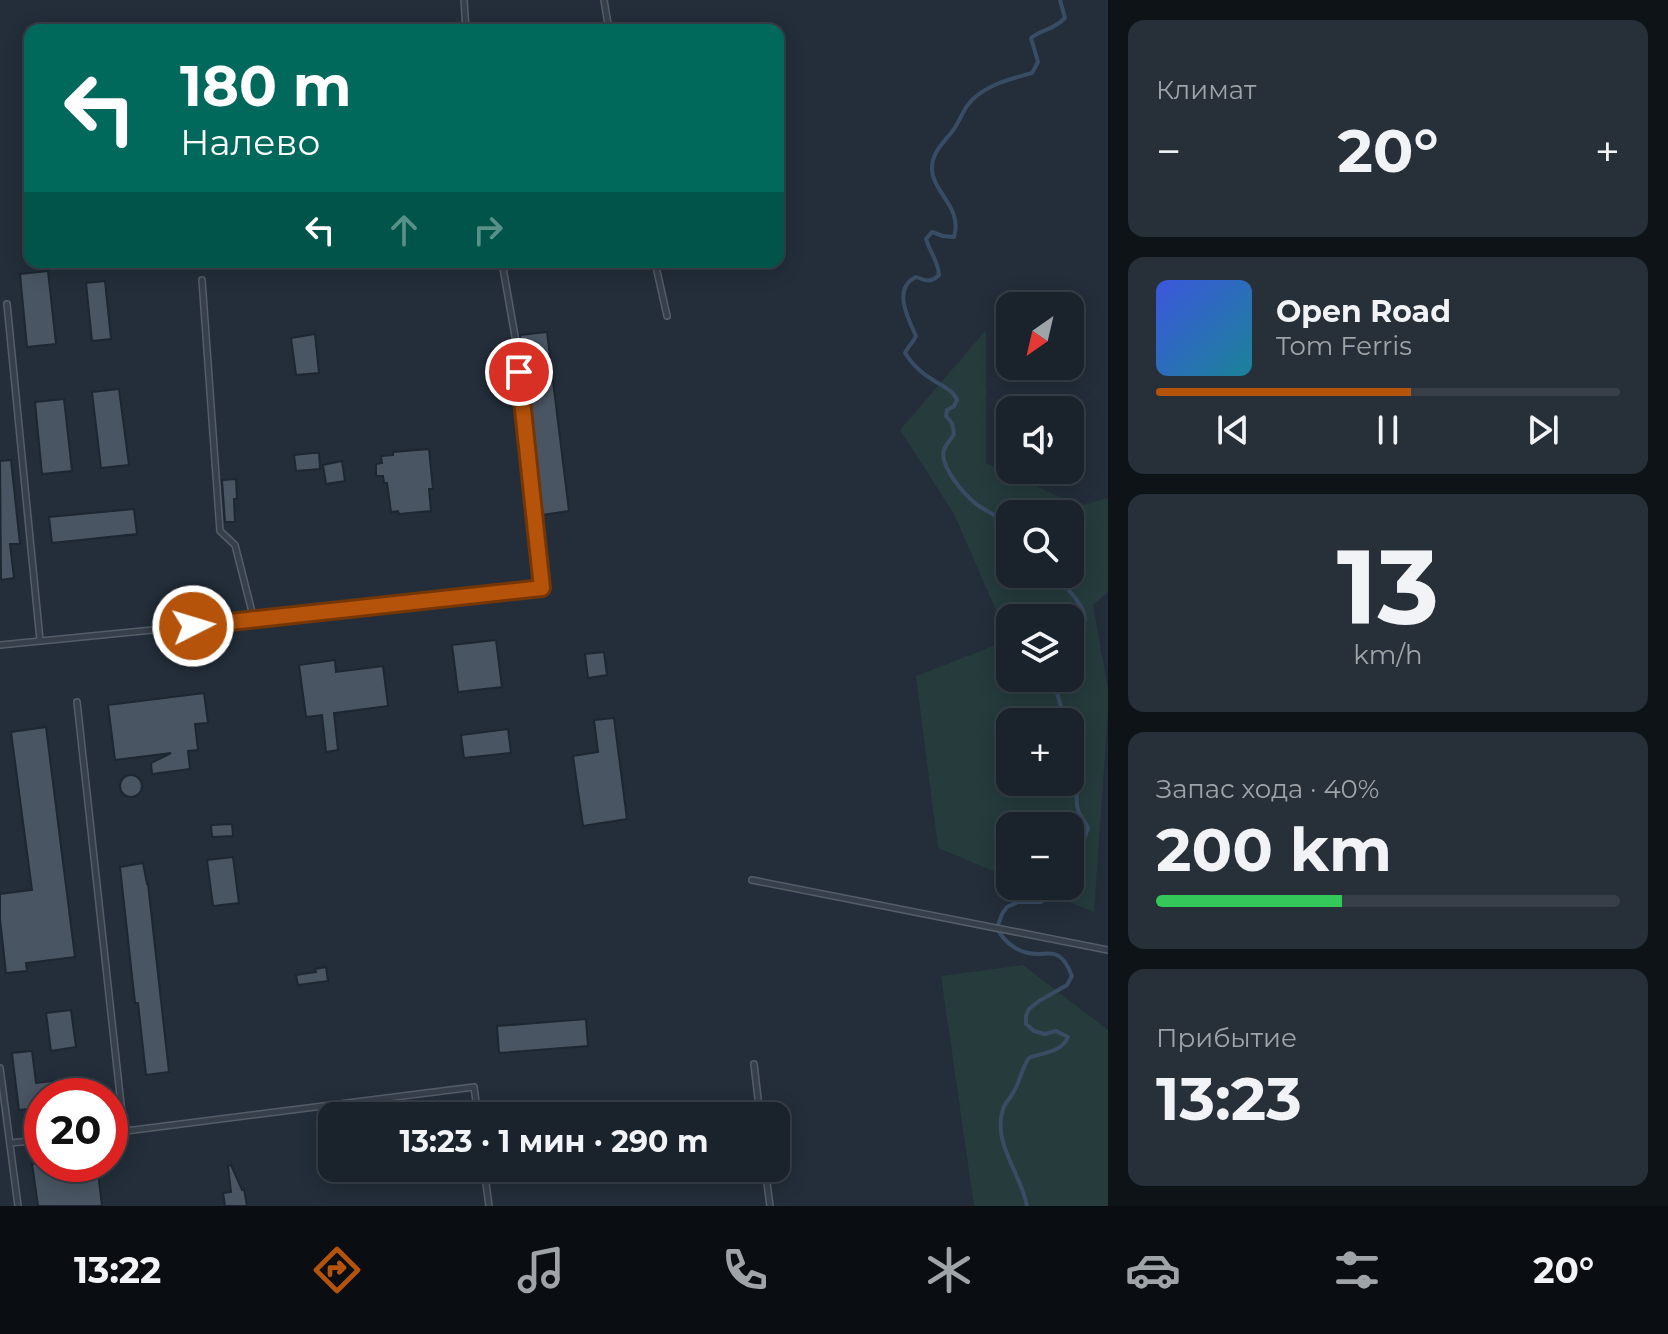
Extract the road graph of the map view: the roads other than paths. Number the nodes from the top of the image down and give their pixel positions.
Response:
1 (464, 0) edge
2 (604, 0) edge
3 (466, 24) edge
4 (608, 24) edge
5 (503, 268) edge
6 (656, 268) edge
7 (202, 280) dead end
8 (7, 304) dead end
9 (667, 316) dead end
10 (254, 620) junction
11 (40, 640) junction
12 (0, 645) edge
13 (77, 702) dead end
14 (752, 880) dead end
15 (1108, 950) edge
16 (754, 1064) dead end
17 (0, 1068) edge
18 (118, 1078) edge
19 (357, 1102) edge
20 (476, 1102) edge
21 (758, 1102) edge
22 (318, 1107) edge
23 (128, 1131) edge
24 (24, 1142) edge
25 (10, 1143) junction
26 (486, 1182) edge
27 (767, 1182) edge
28 (18, 1206) edge
29 (489, 1206) edge
30 (770, 1206) edge

1 - 3 lane
2 - 4 lane
5 - 10 lane
6 - 9 lane
7 - 10 lane
8 - 11 lane
10 - 11 lane
11 - 12 lane
13 - 18 lane
14 - 15 lane
16 - 21 lane
17 - 25 lane
19 - 20 lane
22 - 23 lane
24 - 25 lane
25 - 28 lane
26 - 29 lane
27 - 30 lane

